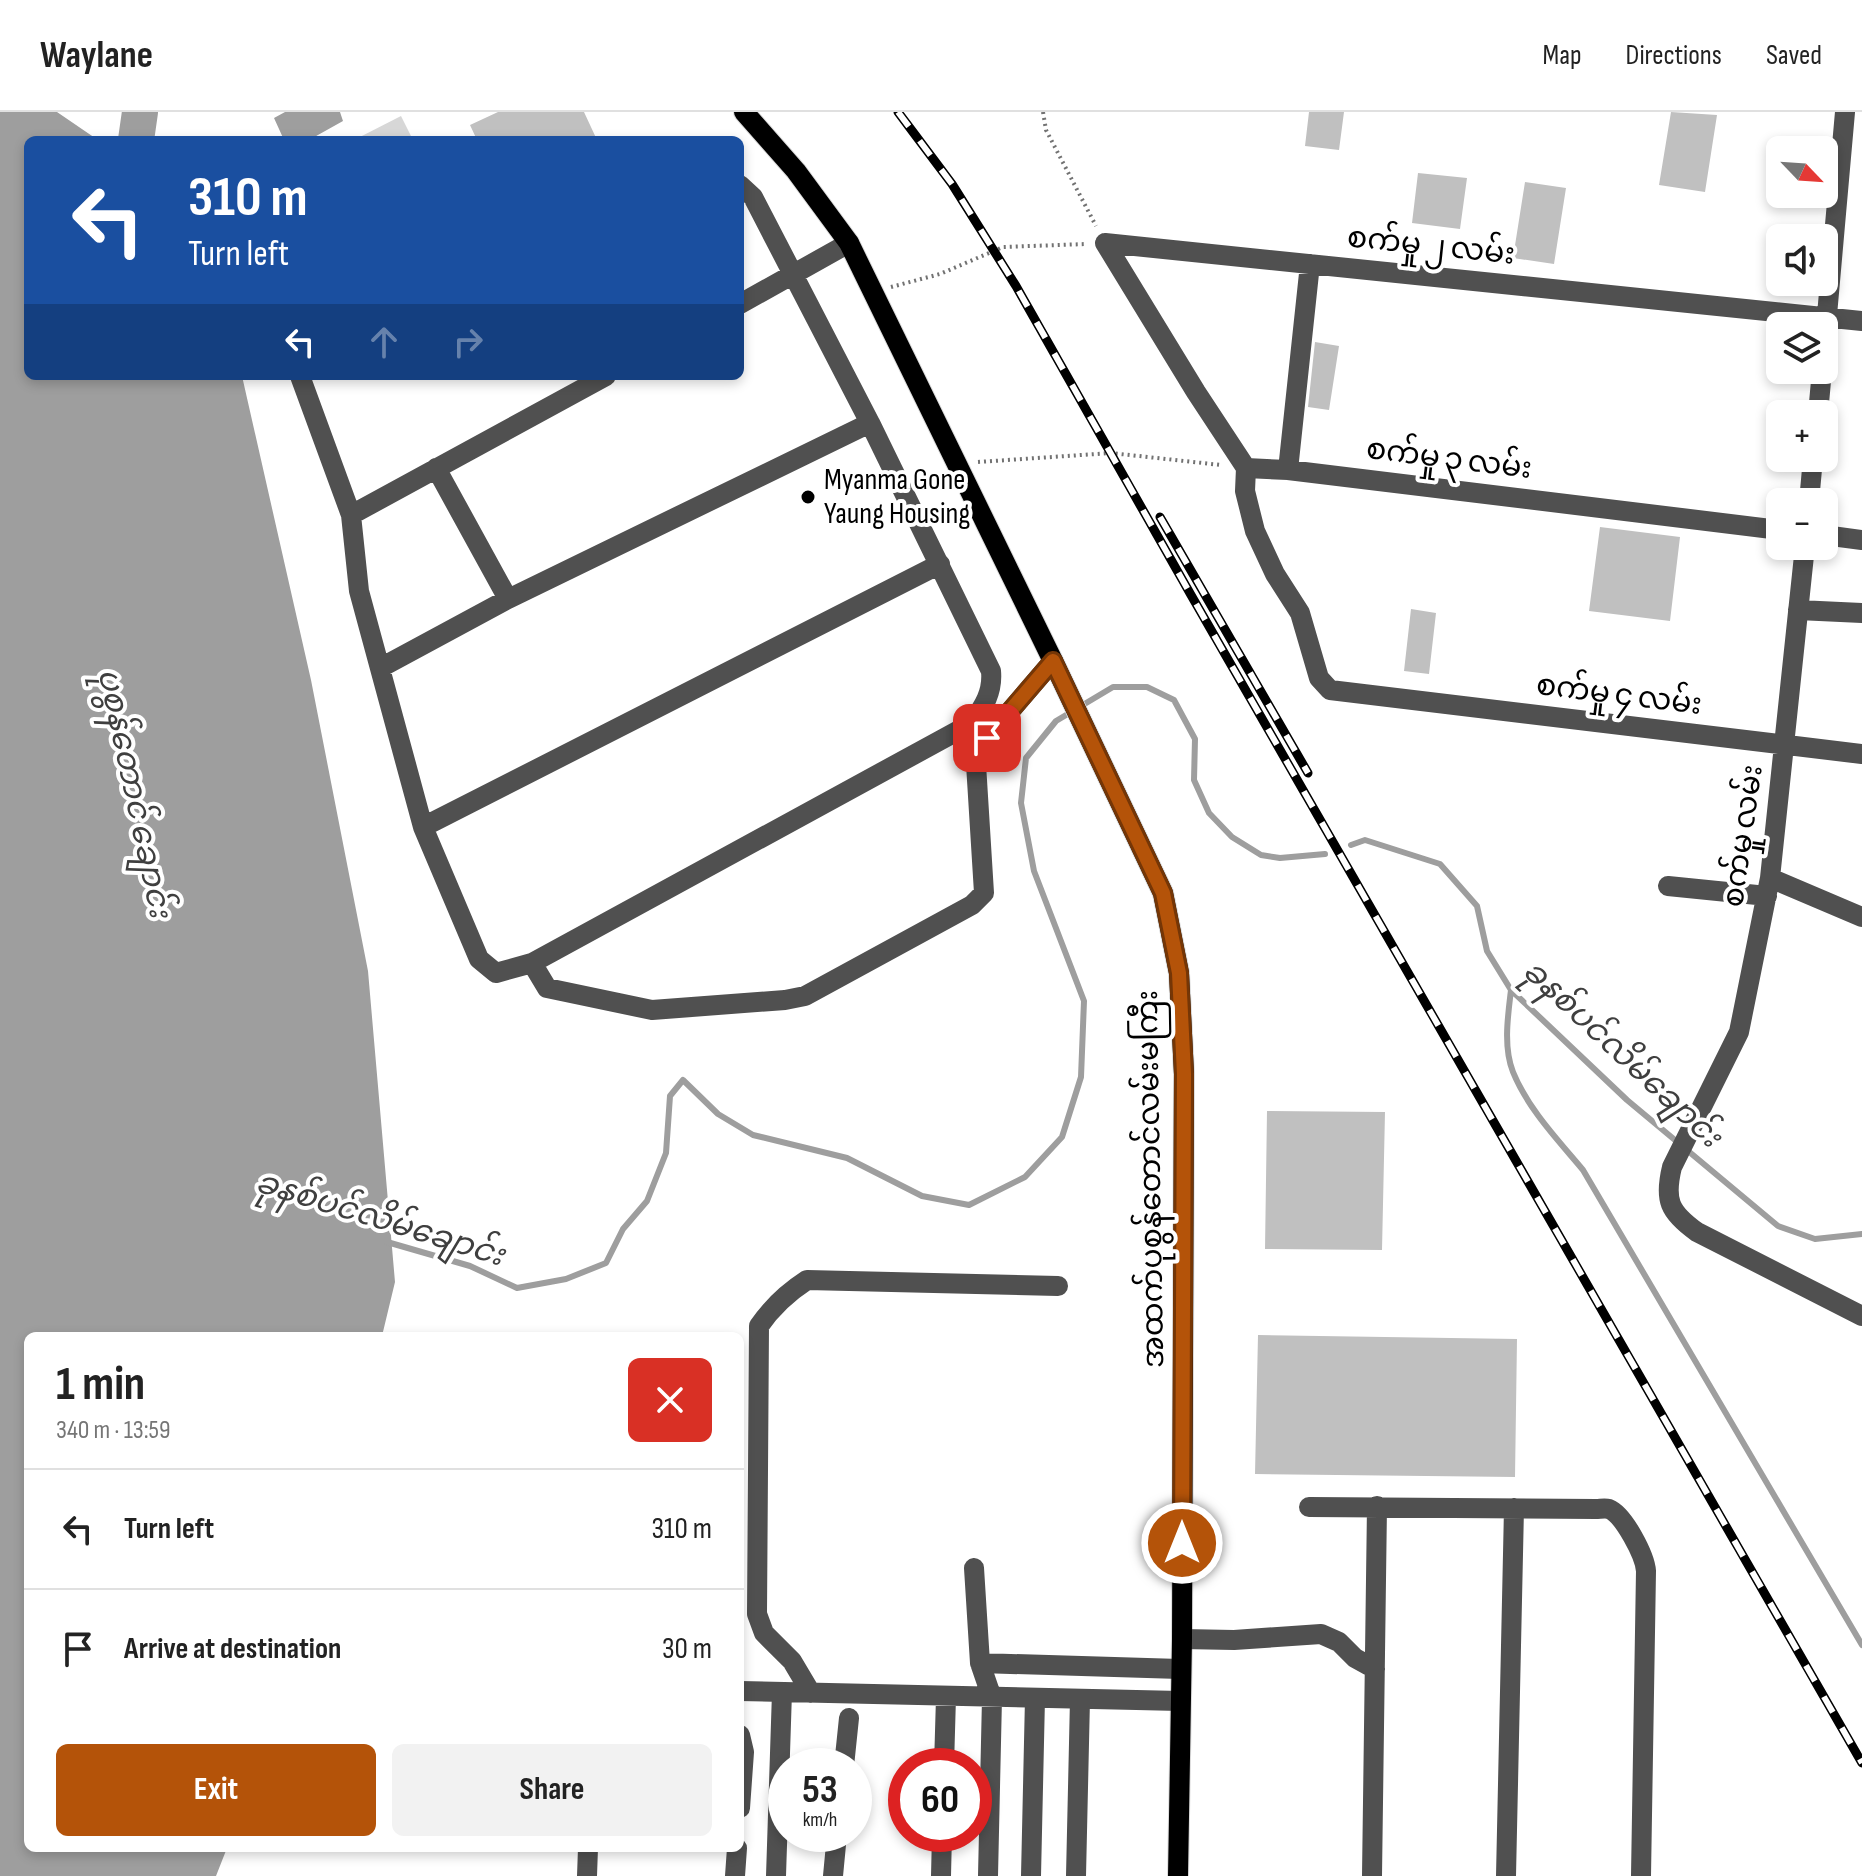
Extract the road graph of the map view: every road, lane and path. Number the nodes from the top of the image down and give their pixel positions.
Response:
1 (744, 112) edge
2 (1043, 112) edge
3 (1845, 112) edge
4 (744, 189) edge
5 (849, 243) junction
6 (1105, 243) junction
7 (1310, 264) junction
8 (794, 275) junction
9 (873, 292) junction
10 (744, 302) edge
11 (1778, 312) edge
12 (1827, 312) edge
13 (1838, 318) edge
14 (1862, 321) edge
15 (301, 380) edge
16 (599, 380) edge
17 (870, 423) junction
18 (956, 464) junction
19 (436, 468) junction
20 (1246, 468) junction
21 (1288, 470) junction
22 (351, 515) junction
23 (1766, 528) edge
24 (1838, 537) edge
25 (1862, 540) edge
26 (1803, 560) edge
27 (940, 564) junction
28 (508, 599) junction
29 (1798, 610) junction
30 (1862, 613) edge
31 (1053, 661) junction
32 (382, 667) junction
33 (1785, 745) junction
34 (1862, 754) edge
35 (423, 827) junction
36 (1668, 886) dead end
37 (1769, 887) junction
38 (1862, 917) edge
39 (532, 963) junction
40 (1058, 1286) dead end
41 (1862, 1316) edge
42 (1377, 1506) junction
43 (1309, 1507) dead end
44 (1514, 1508) junction
45 (974, 1568) dead end
46 (1182, 1639) junction
47 (980, 1663) junction
48 (1180, 1669) junction
49 (1375, 1669) junction
50 (744, 1691) edge
51 (782, 1692) junction
52 (811, 1693) junction
53 (946, 1697) junction
54 (992, 1698) junction
55 (1035, 1698) junction
56 (1080, 1699) junction
57 (1180, 1701) junction
58 (849, 1718) dead end
59 (846, 1748) edge
60 (945, 1748) edge
61 (588, 1852) edge
62 (737, 1852) edge
63 (835, 1852) edge
64 (942, 1852) edge
65 (587, 1876) edge
66 (735, 1876) edge
67 (776, 1876) edge
68 (833, 1876) edge
69 (941, 1876) edge
70 (988, 1876) edge
71 (1031, 1876) edge
72 (1076, 1876) edge
73 (1178, 1876) edge
74 (1372, 1876) edge
75 (1506, 1876) edge
76 (1641, 1876) edge

1 - 5 main road, အထက်ပုစွန်တောင်လမ်းမကြီး
2 - 6 path
3 - 12 street
4 - 8 street
5 - 8 street
5 - 9 main road, အထက်ပုစွန်တောင်လမ်းမကြီး
6 - 7 street, စက်မှု ၂ လမ်း
6 - 9 path
6 - 20 street
7 - 11 street, စက်မှု ၂ လမ်း
7 - 21 street
8 - 10 street
8 - 17 street
9 - 18 main road, အထက်ပုစွန်တောင်လမ်းမကြီး
13 - 14 street, စက်မှု ၂ လမ်း
15 - 22 street
16 - 19 street
17 - 27 street
17 - 28 street
18 - 20 path
18 - 31 main road, အထက်ပုစွန်တောင်လမ်းမကြီး
19 - 22 street
19 - 28 street
20 - 21 street, စက်မှု ၃ လမ်း
20 - 33 street, စက်မှု ၄ လမ်း
21 - 23 street, စက်မှု ၃ လမ်း
22 - 32 street
24 - 25 street
26 - 29 street, စက်မှု လမ်း
27 - 35 street
27 - 39 street
28 - 32 street
29 - 30 street
29 - 33 street, စက်မှု လမ်း
31 - 39 street
31 - 46 main road, အထက်ပုစွန်တောင်လမ်းမကြီး
32 - 35 street
33 - 34 street, စက်မှု ၄ လမ်း
33 - 37 street, စက်မှု လမ်း
35 - 39 street
36 - 37 street
37 - 38 street
37 - 41 street, စက်မှု လမ်း
40 - 52 street
42 - 43 street
42 - 44 street
42 - 49 street
44 - 75 street
44 - 76 street
45 - 47 street
46 - 48 main road, အထက်ပုစွန်တောင်လမ်းမကြီး
46 - 49 street
47 - 48 street
47 - 54 street
48 - 57 main road, အထက်ပုစွန်တောင်လမ်းမကြီး
49 - 74 street
50 - 51 street
51 - 52 street
51 - 67 street
52 - 53 street
53 - 54 street
53 - 60 street
54 - 55 street
54 - 70 street
55 - 56 street
55 - 71 street
56 - 57 street
56 - 72 street
57 - 73 main road, အထက်ပုစွန်တောင်လမ်းမကြီး
58 - 59 street
61 - 65 street
62 - 66 street
63 - 68 street
64 - 69 street

